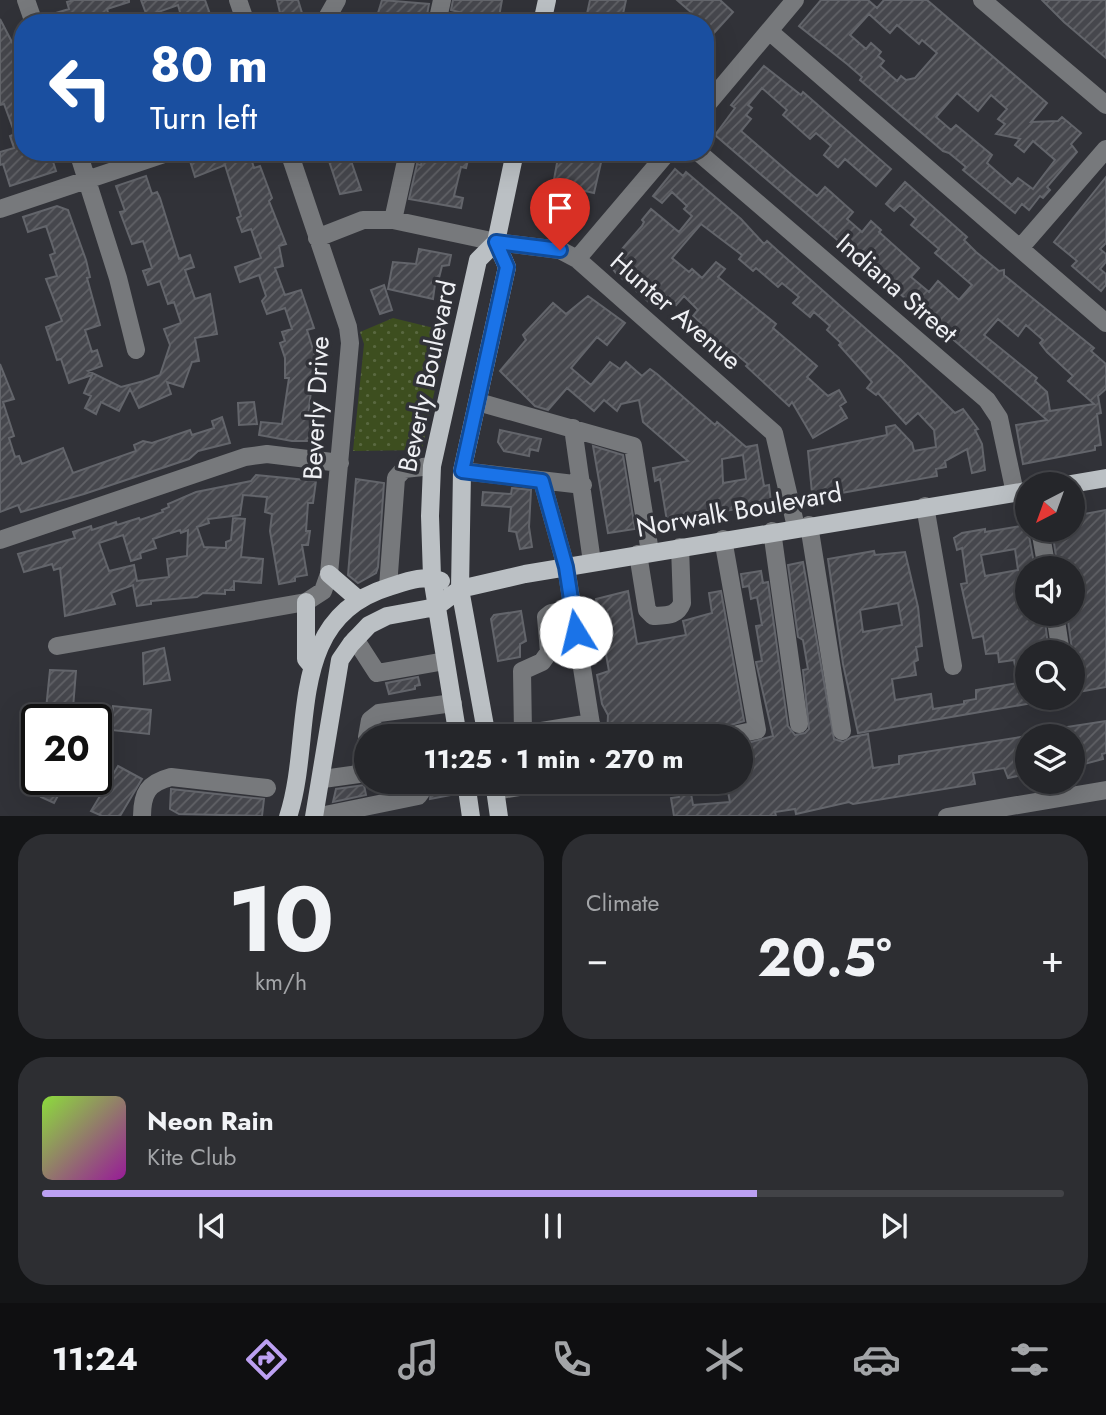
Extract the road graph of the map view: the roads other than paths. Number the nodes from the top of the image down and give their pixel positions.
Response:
1 (795, 0) edge
2 (982, 0) edge
3 (769, 31) junction
4 (714, 96) edge
5 (1106, 105) edge
6 (1106, 149) edge
7 (81, 161) edge
8 (143, 161) edge
9 (292, 161) edge
10 (406, 161) edge
11 (513, 161) edge
12 (660, 161) edge
13 (708, 161) edge
14 (87, 180) junction
15 (0, 209) edge
16 (393, 220) junction
17 (317, 238) junction
18 (496, 242) junction
19 (1020, 248) junction
20 (577, 259) junction
21 (1106, 323) edge
22 (136, 351) dead end
23 (478, 402) junction
24 (573, 428) junction
25 (340, 463) junction
26 (432, 466) junction
27 (462, 471) junction
28 (1015, 472) edge
29 (1106, 478) edge
30 (542, 481) junction
31 (1085, 482) edge
32 (583, 485) junction
33 (1015, 493) edge
34 (925, 506) junction
35 (803, 526) junction
36 (772, 531) junction
37 (0, 540) edge
38 (723, 540) junction
39 (680, 547) junction
40 (644, 553) junction
41 (592, 562) junction
42 (566, 567) junction
43 (432, 577) junction
44 (326, 582) junction
45 (388, 587) junction
46 (460, 589) junction
47 (359, 600) junction
48 (306, 602) junction
49 (436, 607) junction
50 (572, 609) junction
51 (355, 639) junction
52 (57, 646) dead end
53 (445, 661) junction
54 (311, 665) junction
55 (953, 666) dead end
56 (453, 703) junction
57 (369, 724) edge
58 (456, 724) edge
59 (485, 724) edge
60 (523, 724) edge
61 (591, 724) edge
62 (799, 724) dead end
63 (753, 731) edge
64 (842, 731) dead end
65 (299, 775) junction
66 (354, 775) edge
67 (323, 779) junction
68 (267, 788) dead end
69 (1106, 790) edge
70 (420, 794) edge
71 (468, 794) edge
72 (496, 794) edge
73 (142, 816) edge
74 (288, 816) edge
75 (315, 816) edge
76 (320, 816) edge
77 (471, 816) edge
78 (499, 816) edge
79 (953, 816) edge

1 - 3 street
2 - 5 street
3 - 4 street
3 - 19 street
6 - 19 street
7 - 14 street
8 - 14 street
9 - 17 street, Beverly Drive
10 - 16 street
11 - 18 main road, Beverly Boulevard
12 - 20 street
13 - 28 street, Indiana Street
14 - 15 street
14 - 22 street
16 - 17 street, Hunter Avenue
16 - 18 street, Hunter Avenue
17 - 25 street, Beverly Drive
18 - 20 street, Hunter Avenue
18 - 23 main road, Beverly Boulevard
18 - 26 main road, Beverly Boulevard
19 - 21 street
20 - 35 street, Hunter Avenue
23 - 24 street
23 - 27 main road, Beverly Boulevard
24 - 32 street
24 - 40 street
25 - 37 street
25 - 44 street, Beverly Drive
26 - 43 main road, Beverly Boulevard
26 - 45 street
27 - 30 street
27 - 46 main road, Beverly Boulevard
29 - 31 main road
30 - 32 street
30 - 42 street
32 - 41 street
33 - 34 main road, Norwalk Boulevard
34 - 35 main road, Norwalk Boulevard
34 - 55 street
35 - 36 main road, Norwalk Boulevard
35 - 64 street, Hunter Avenue
36 - 38 main road, Norwalk Boulevard
36 - 62 street
38 - 39 main road, Norwalk Boulevard
38 - 63 street
39 - 40 main road, Norwalk Boulevard
39 - 40 street
40 - 41 main road, Norwalk Boulevard
41 - 42 main road, Norwalk Boulevard
42 - 46 main road, Norwalk Boulevard
42 - 50 street
43 - 45 main road
43 - 46 main road
43 - 49 main road, Beverly Boulevard
44 - 47 main road
44 - 48 street
45 - 47 main road
46 - 49 main road
46 - 59 main road, Beverly Boulevard
47 - 54 main road
48 - 52 street
48 - 54 main road
49 - 51 main road
49 - 53 main road, Beverly Boulevard
50 - 60 street
50 - 61 street
51 - 53 street
51 - 67 main road
53 - 56 main road, Beverly Boulevard
54 - 65 main road
56 - 57 street
56 - 58 main road, Beverly Boulevard
65 - 67 main road
65 - 74 main road
66 - 67 street
67 - 75 main road
68 - 73 street
69 - 79 street
70 - 76 street
71 - 77 main road
72 - 78 main road

